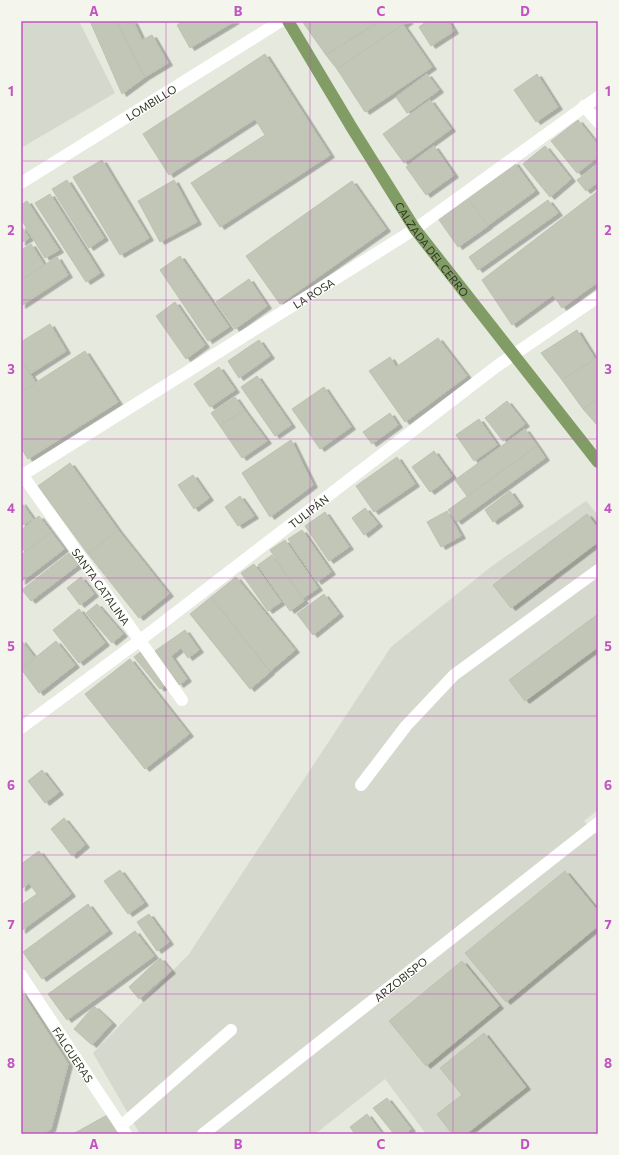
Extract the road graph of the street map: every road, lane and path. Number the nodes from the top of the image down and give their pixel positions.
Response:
1 (281, 21) edge
2 (288, 21) edge
3 (598, 97) edge
4 (584, 106) junction
5 (598, 122) edge
6 (21, 183) edge
7 (415, 229) junction
8 (598, 297) edge
9 (513, 355) junction
10 (598, 462) edge
11 (21, 474) edge
12 (598, 570) edge
13 (139, 641) junction
14 (182, 700) dead end
15 (21, 728) edge
16 (362, 785) dead end
17 (598, 823) edge
18 (21, 975) edge
19 (231, 1030) dead end
20 (123, 1130) edge
21 (203, 1134) edge

1 - 6 street, LOMBILLO
2 - 7 main road, CALZADA DEL CERRO
3 - 4 street, LA ROSA
4 - 5 street
4 - 7 street, LA ROSA
7 - 9 main road, CALZADA DEL CERRO
7 - 11 street, LA ROSA
8 - 9 street, TULIPÁN
9 - 10 main road, CALZADA DEL CERRO
9 - 13 street, TULIPÁN
11 - 13 street, SANTA CATALINA
12 - 16 street
13 - 14 street, SANTA CATALINA
13 - 15 street, TULIPÁN
17 - 21 street, ARZOBISPO
18 - 20 street, FALGUERAS
19 - 20 street

